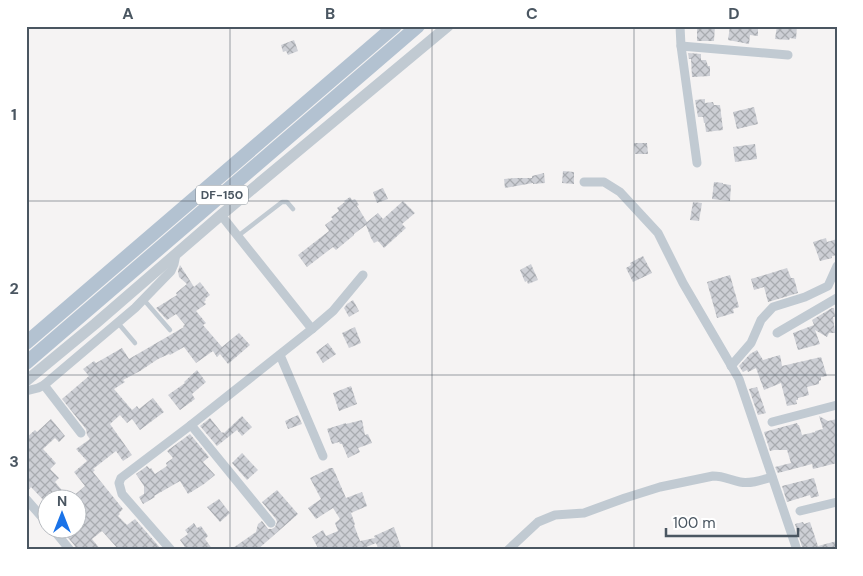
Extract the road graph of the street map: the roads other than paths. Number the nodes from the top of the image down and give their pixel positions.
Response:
1 (395, 26) edge
2 (418, 26) edge
3 (448, 26) edge
4 (680, 26) edge
5 (681, 46) junction
6 (788, 55) dead end
7 (698, 163) dead end
8 (584, 182) dead end
9 (293, 209) dead end
10 (221, 215) junction
11 (238, 236) junction
12 (176, 254) junction
13 (837, 266) edge
14 (363, 275) dead end
15 (127, 297) junction
16 (837, 298) edge
17 (144, 300) junction
18 (135, 308) junction
19 (118, 323) junction
20 (170, 330) dead end
21 (312, 330) junction
22 (778, 333) dead end
23 (26, 343) edge
24 (134, 343) dead end
25 (280, 355) junction
26 (26, 363) edge
27 (731, 366) junction
28 (26, 381) edge
29 (44, 385) junction
30 (26, 391) edge
31 (837, 405) edge
32 (772, 422) dead end
33 (191, 425) junction
34 (81, 433) dead end
35 (323, 456) dead end
36 (772, 477) junction
37 (26, 499) edge
38 (837, 502) edge
39 (800, 511) dead end
40 (38, 513) edge
41 (271, 523) dead end
42 (60, 538) edge
43 (70, 550) edge
44 (171, 550) edge
45 (508, 550) edge
46 (798, 550) edge

1 - 23 main road, DF-150
2 - 26 main road, DF-150
3 - 10 street
4 - 5 street
5 - 6 street
5 - 7 street
8 - 27 street
9 - 11 lane
10 - 11 street
10 - 12 street
11 - 21 street
12 - 15 street
12 - 17 street
13 - 27 street
14 - 21 street
15 - 18 street
15 - 28 street
16 - 22 street
17 - 18 street
17 - 20 lane
18 - 19 street
19 - 24 lane
19 - 29 street
21 - 25 street
25 - 33 street
25 - 35 street
27 - 36 street
29 - 30 street
29 - 34 street
31 - 32 street
33 - 41 street
33 - 44 street
36 - 45 street
36 - 46 street
37 - 40 street
38 - 39 street
42 - 43 street

